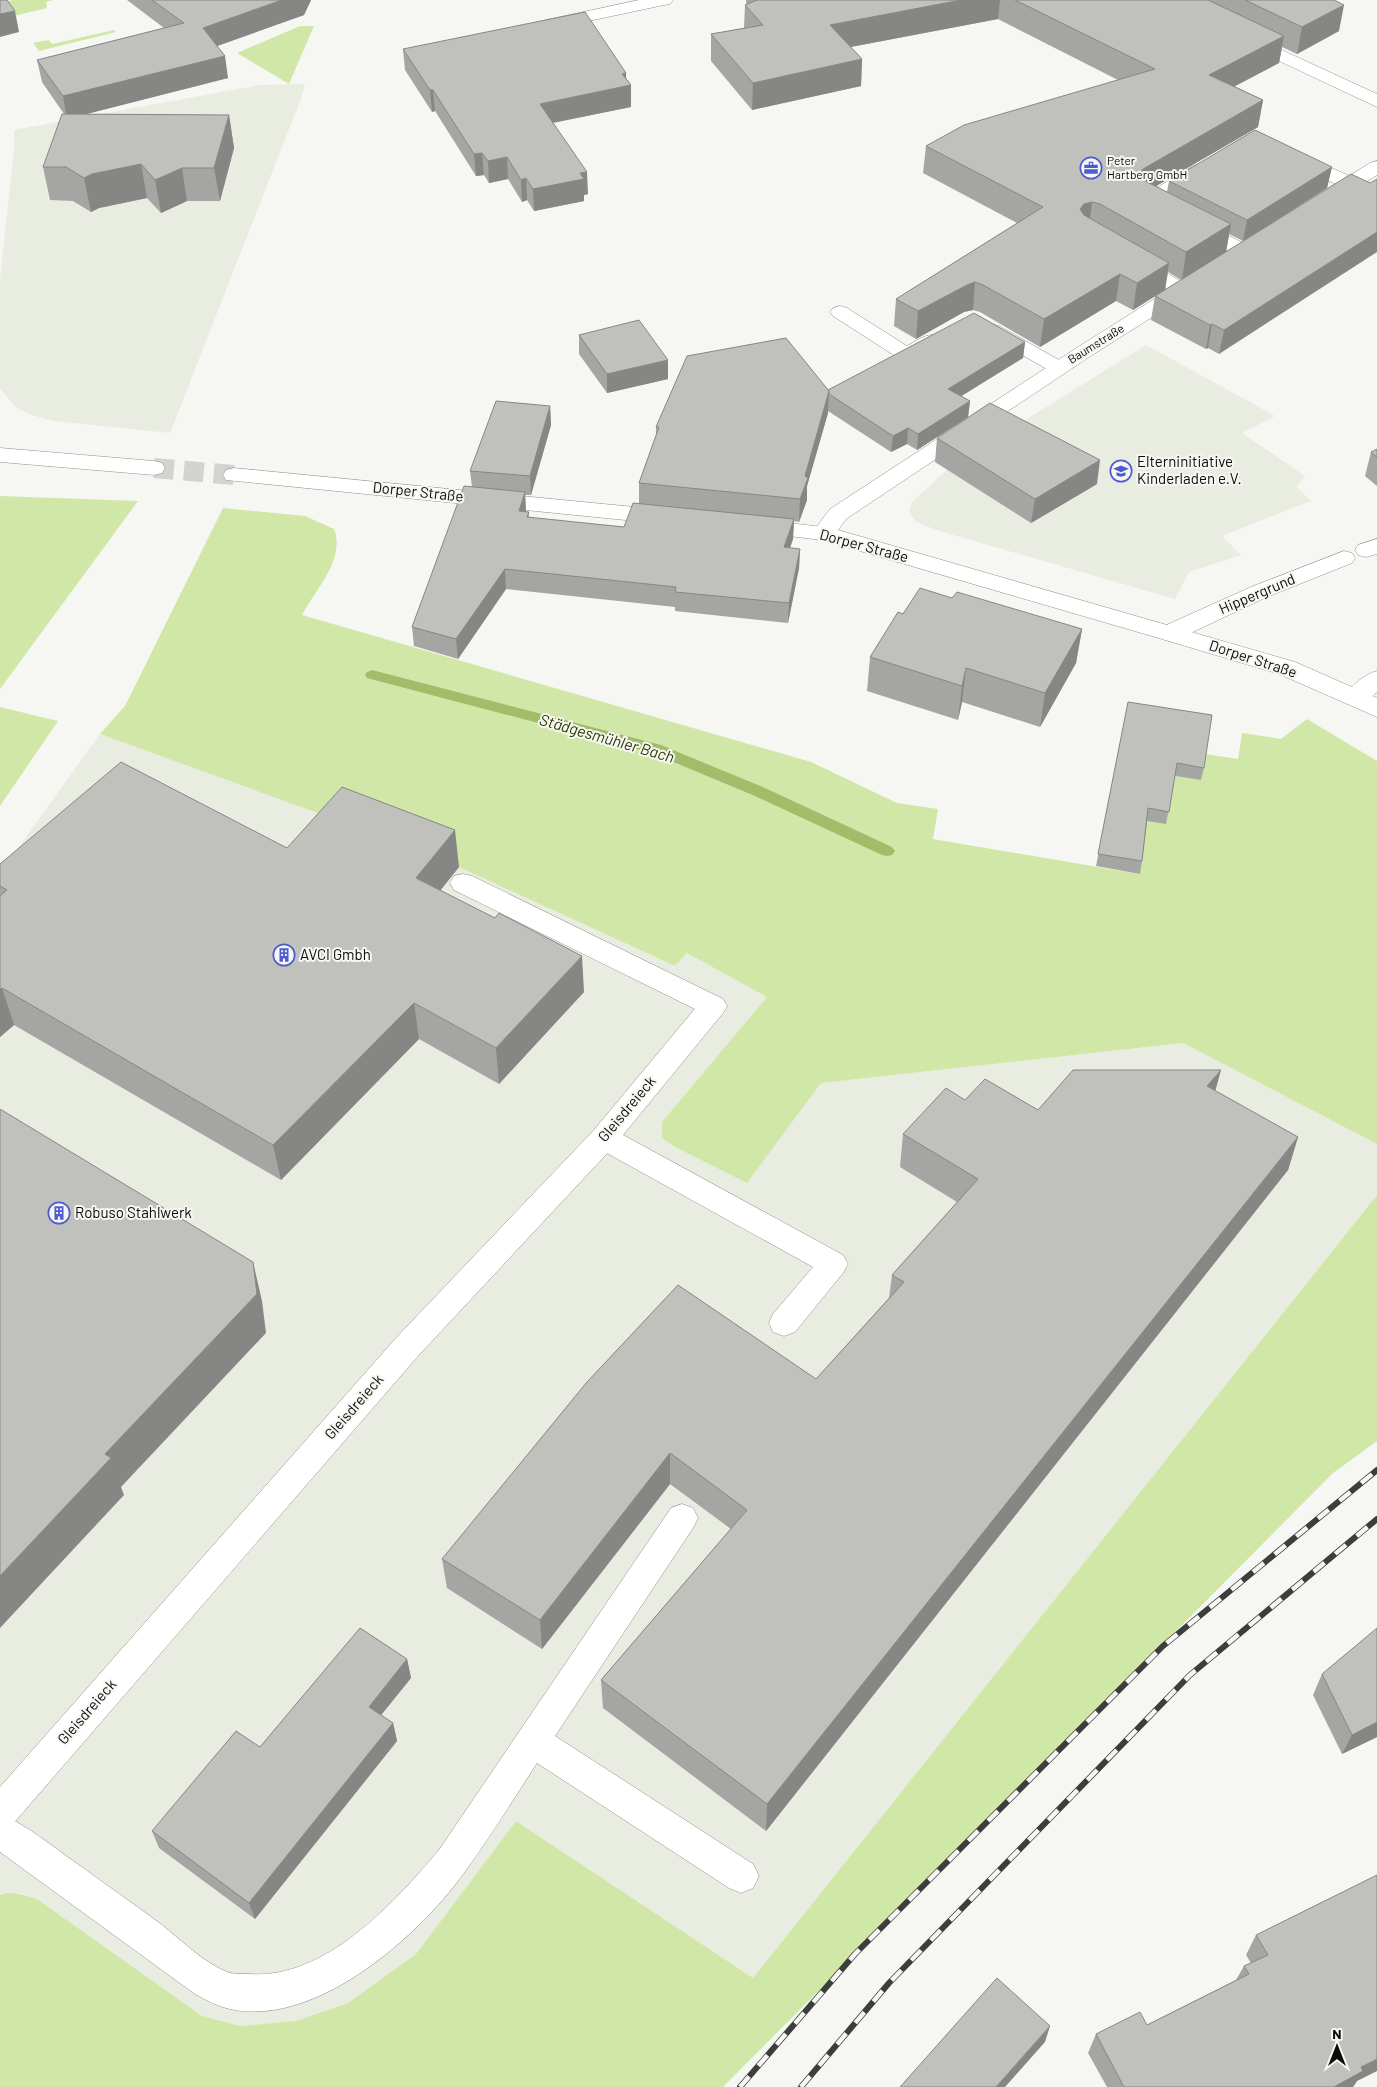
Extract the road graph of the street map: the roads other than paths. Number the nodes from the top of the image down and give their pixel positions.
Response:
1 (664, 0) edge
2 (536, 27) edge
3 (1234, 32) edge
4 (1377, 101) edge
5 (1280, 150) edge
6 (1213, 162) edge
7 (1377, 167) edge
8 (1351, 184) junction
9 (1310, 210) edge
10 (1114, 251) edge
11 (1182, 290) junction
12 (840, 312) dead end
13 (979, 315) edge
14 (948, 332) edge
15 (1067, 363) junction
16 (0, 455) edge
17 (154, 468) tunnel mouth
18 (234, 475) tunnel mouth
19 (684, 519) edge
20 (734, 524) edge
21 (823, 533) junction
22 (1344, 558) dead end
23 (1170, 633) junction
24 (1377, 679) edge
25 (1367, 703) edge
26 (463, 883) dead end
27 (604, 1138) junction
28 (784, 1323) dead end
29 (682, 1518) dead end
30 (532, 1740) junction
31 (0, 1813) edge
32 (0, 1831) edge
33 (740, 1876) dead end

1 - 2 street
3 - 4 street
5 - 8 street
6 - 11 street, Baumstraße
7 - 8 street
8 - 9 street
10 - 11 street
11 - 15 street, Baumstraße
12 - 14 street
13 - 15 street
15 - 21 street, Baumstraße
16 - 17 street
18 - 19 street, Dorper Straße
20 - 21 street, Dorper Straße
21 - 23 street, Dorper Straße
22 - 23 street, Hippergrund
23 - 25 street, Dorper Straße
24 - 25 street
26 - 27 street, Gleisdreieck
27 - 28 street
27 - 31 street, Gleisdreieck
29 - 30 street
30 - 32 street
30 - 33 street

